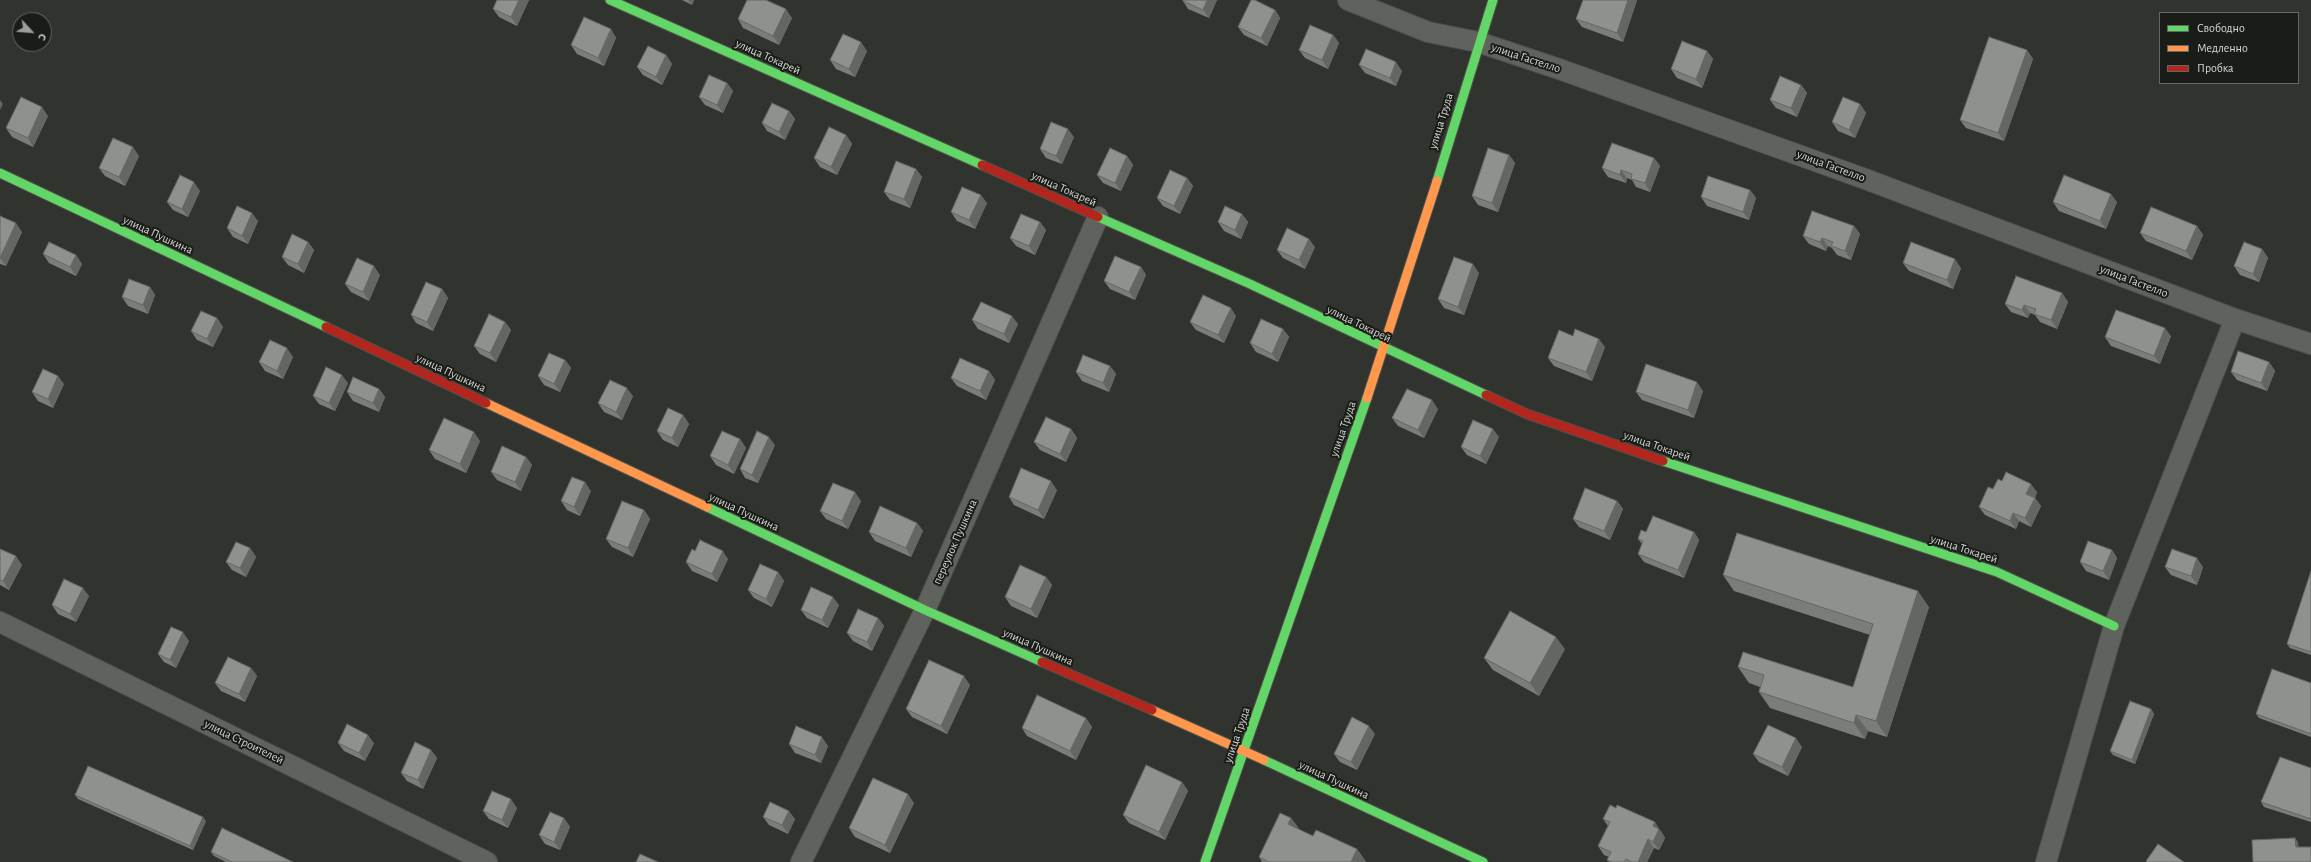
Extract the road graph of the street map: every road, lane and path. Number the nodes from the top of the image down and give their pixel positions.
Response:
1 (610, 0) edge
2 (1348, 0) edge
3 (1493, 0) edge
4 (1478, 42) junction
5 (0, 173) edge
6 (1098, 217) junction
7 (2235, 319) junction
8 (2311, 344) edge
9 (1384, 350) junction
10 (925, 610) junction
11 (0, 622) edge
12 (2114, 626) junction
13 (1244, 751) junction
14 (487, 862) edge
15 (801, 862) edge
16 (1205, 862) edge
17 (1483, 862) edge
18 (2046, 862) edge

1 - 6 street, улица Токарей
2 - 4 street, улица Гастелло
3 - 4 street, улица Труда
4 - 7 street, улица Гастелло
4 - 9 street, улица Труда
5 - 10 street, улица Пушкина
6 - 9 street, улица Токарей
6 - 10 street, переулок Пушкина
7 - 8 street, улица Гастелло
7 - 12 street
9 - 12 street, улица Токарей
9 - 13 street, улица Труда
10 - 13 street, улица Пушкина
10 - 15 street, переулок Пушкина
11 - 14 street, улица Строителей
12 - 18 street
13 - 16 street, улица Труда
13 - 17 street, улица Пушкина

